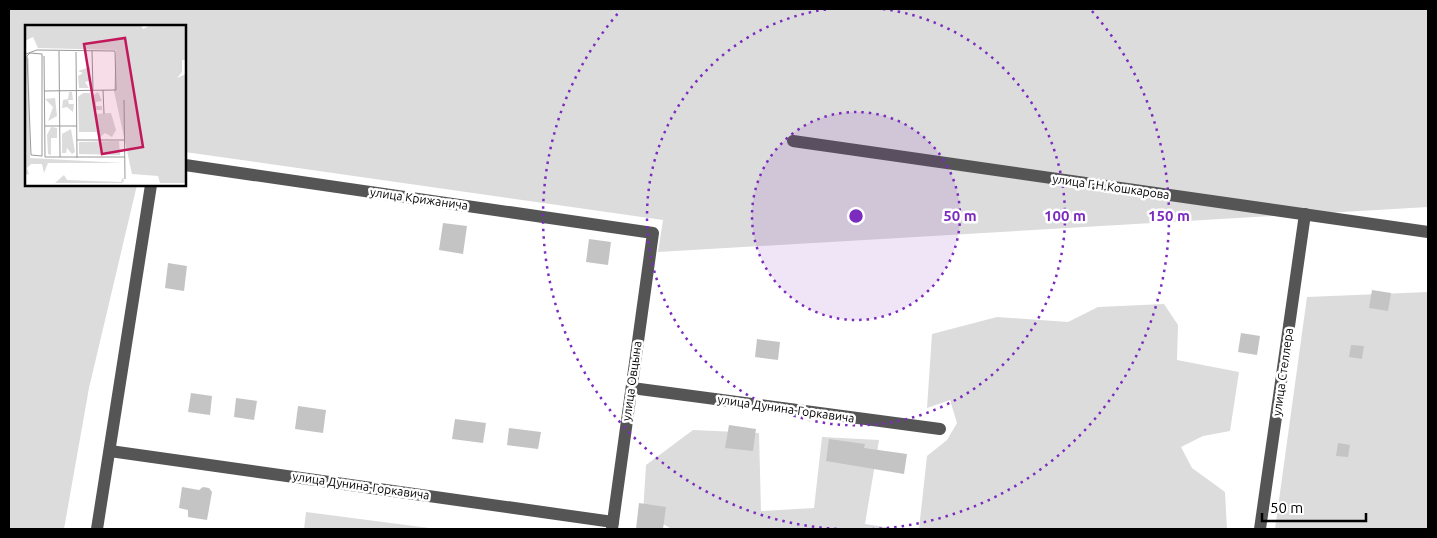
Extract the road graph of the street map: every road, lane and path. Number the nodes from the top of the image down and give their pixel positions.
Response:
1 (793, 142) dead end
2 (186, 165) edge
3 (151, 186) edge
4 (1306, 214) junction
5 (1428, 232) edge
6 (653, 233) joint
7 (632, 388) junction
8 (940, 429) dead end
9 (110, 451) junction
10 (612, 526) edge
11 (97, 529) edge
12 (1260, 529) edge

1 - 4 street, улица Г.Н.Кошкарова
2 - 6 street, улица Крижанича
3 - 9 street
4 - 5 street, улица Г.Н.Кошкарова
4 - 12 street, улица Стеллера
6 - 7 street, улица Овцына
7 - 8 street, улица Дунина-Горкавича
7 - 10 street, улица Овцына
9 - 10 street, улица Дунина-Горкавича
9 - 11 street

